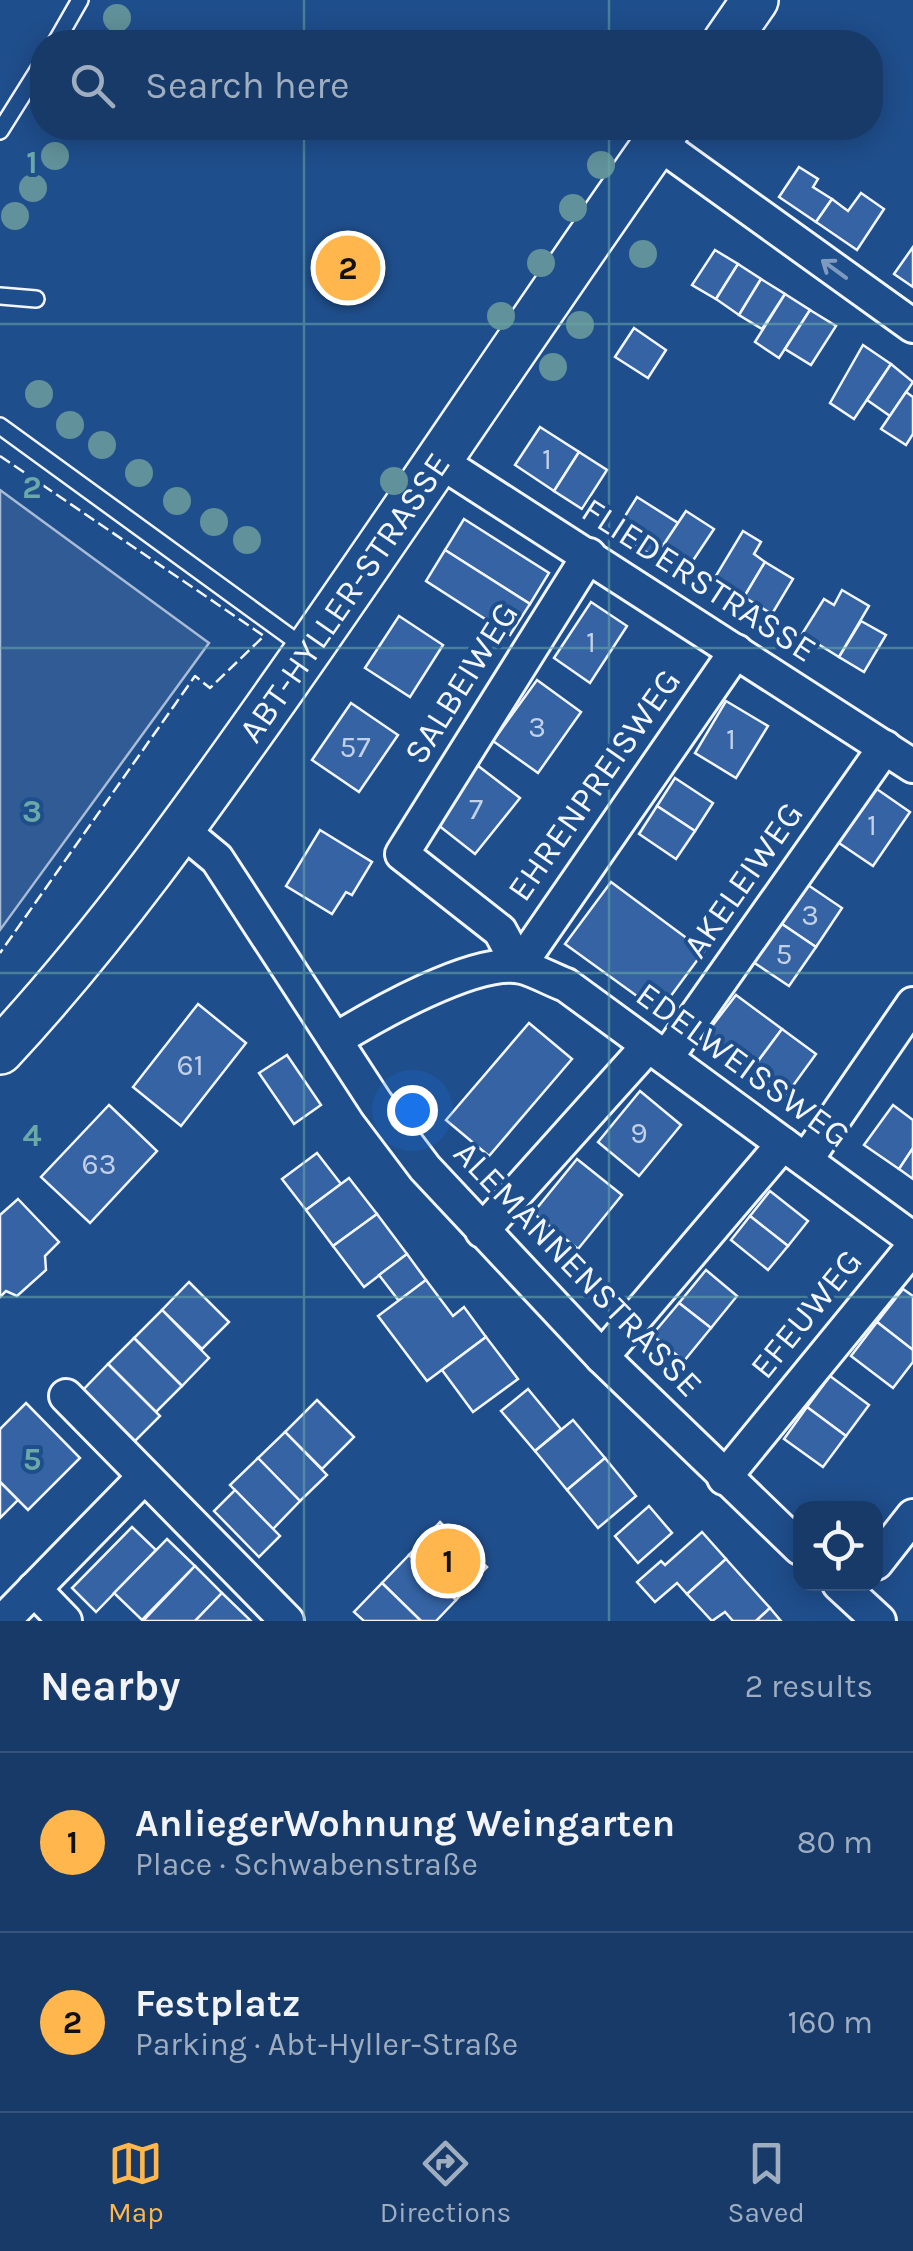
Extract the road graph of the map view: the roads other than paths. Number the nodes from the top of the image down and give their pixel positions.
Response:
1 (80, 0) edge
2 (755, 0) edge
3 (63, 30) edge
4 (734, 30) edge
5 (30, 83) edge
6 (0, 132) edge
7 (653, 140) edge
8 (663, 140) edge
9 (0, 296) edge
10 (36, 300) dead end
11 (913, 326) edge
12 (0, 426) edge
13 (441, 462) junction
14 (589, 555) junction
15 (308, 650) junction
16 (736, 651) junction
17 (884, 747) junction
18 (913, 766) edge
19 (182, 830) junction
20 (519, 966) junction
21 (913, 1004) edge
22 (334, 1040) junction
23 (0, 1052) edge
24 (657, 1052) junction
25 (794, 1152) junction
26 (482, 1231) junction
27 (913, 1239) edge
28 (913, 1247) edge
29 (602, 1357) junction
30 (66, 1396) dead end
31 (142, 1478) junction
32 (724, 1478) junction
33 (913, 1516) edge
34 (793, 1542) edge
35 (883, 1554) edge
36 (34, 1589) junction
37 (853, 1591) edge
38 (3, 1621) edge
39 (64, 1621) edge
40 (287, 1621) edge
41 (879, 1621) edge

1 - 3 lane
2 - 4 street
5 - 6 lane
7 - 13 street, ABT-HYLLER-STRASSE
11 -> 8 street
9 - 10 lane
12 - 15 lane
13 - 14 street, FLIEDERSTRASSE
13 - 15 street, ABT-HYLLER-STRASSE
14 - 16 street, FLIEDERSTRASSE
14 - 20 street, SALBEIWEG
15 - 19 street, ABT-HYLLER-STRASSE
16 - 17 street, FLIEDERSTRASSE
16 - 20 street, EHRENPREISWEG
17 - 18 street, FLIEDERSTRASSE
17 - 24 street, AKELEIWEG
19 - 22 street, ALEMANNENSTRASSE
19 - 23 street, ABT-HYLLER-STRASSE
20 - 22 street
20 - 24 street, EDELWEISSWEG
21 - 25 street
22 - 26 street, ALEMANNENSTRASSE
24 - 25 street, EDELWEISSWEG
24 - 26 street, AKELEIWEG
25 - 27 street, EDELWEISSWEG
25 - 29 street
26 - 29 street, ALEMANNENSTRASSE
28 - 32 street, EFEUWEG
29 - 32 street, ALEMANNENSTRASSE
30 - 31 street
31 - 36 street
31 - 40 street
32 - 34 street, ALEMANNENSTRASSE
33 - 35 street
36 - 38 street
36 - 39 street
37 - 41 street

